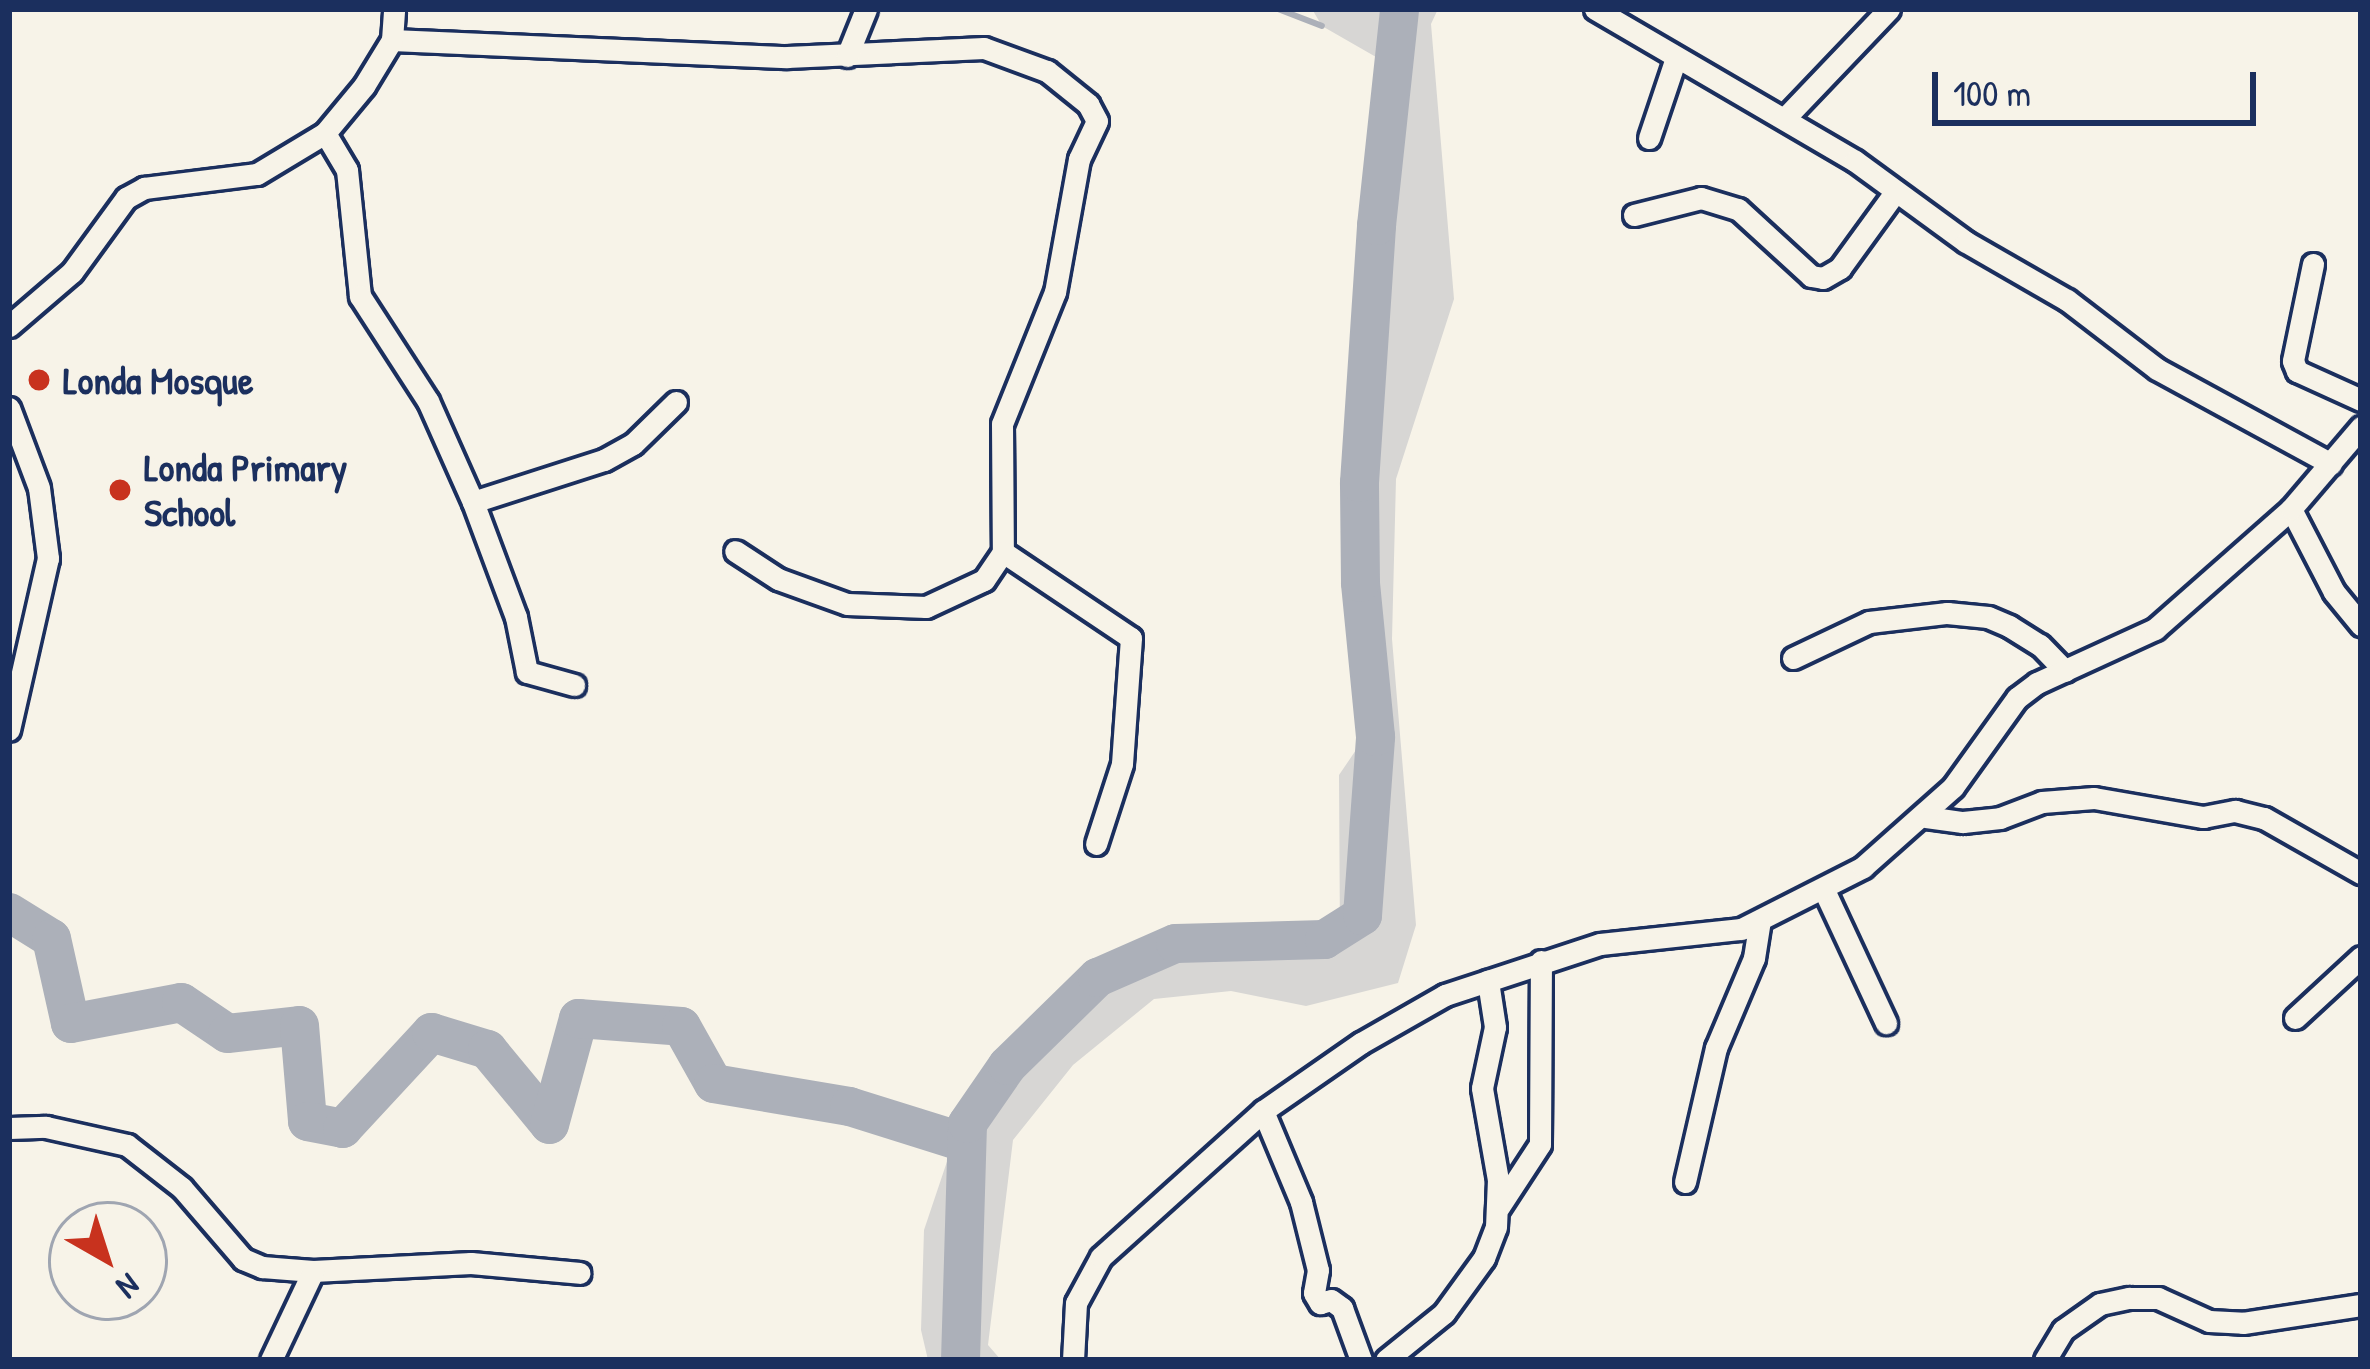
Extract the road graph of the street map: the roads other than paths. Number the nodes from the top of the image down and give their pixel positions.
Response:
1 (394, 9) edge
2 (866, 9) edge
3 (1595, 9) edge
4 (1889, 9) edge
5 (392, 40) junction
6 (847, 56) junction
7 (1676, 58) junction
8 (1784, 119) junction
9 (325, 133) junction
10 (1649, 138) dead end
11 (1896, 191) junction
12 (1634, 215) dead end
13 (2313, 264) dead end
14 (9, 326) edge
15 (2361, 400) edge
16 (676, 402) dead end
17 (9, 408) edge
18 (2361, 427) edge
19 (2331, 464) junction
20 (473, 502) junction
21 (2291, 509) junction
22 (735, 551) dead end
23 (1003, 552) junction
24 (2361, 625) edge
25 (1793, 658) dead end
26 (2065, 671) junction
27 (574, 686) dead end
28 (9, 730) edge
29 (1926, 817) junction
30 (1096, 844) dead end
31 (2361, 873) edge
32 (1824, 890) junction
33 (1760, 920) junction
34 (2361, 957) edge
35 (1541, 961) junction
36 (1488, 981) junction
37 (2295, 1018) dead end
38 (1886, 1023) dead end
39 (1262, 1111) junction
40 (9, 1128) edge
41 (1685, 1182) dead end
42 (1499, 1207) junction
43 (314, 1270) junction
44 (580, 1273) dead end
45 (2361, 1305) edge
46 (272, 1360) edge
47 (1073, 1360) edge
48 (1361, 1360) edge
49 (1386, 1360) edge
50 (2045, 1360) edge

1 - 5 street
2 - 6 street
3 - 7 street
4 - 8 street
5 - 6 street
5 - 9 street
6 - 23 street
7 - 8 street
7 - 10 street
8 - 11 street
9 - 14 street
9 - 20 street
11 - 12 street
11 - 19 street
13 - 15 street
16 - 20 street
17 - 28 street
18 - 19 street
19 - 21 street
20 - 27 street
21 - 24 street
21 - 26 street
22 - 23 street
23 - 30 street
25 - 26 street
26 - 29 street
29 - 31 street
29 - 32 street
32 - 33 street
32 - 38 street
33 - 35 street
33 - 41 street
34 - 37 street
35 - 36 street
35 - 42 street
36 - 39 street
36 - 42 street
39 - 47 street
39 - 48 street
40 - 43 street
42 - 49 street
43 - 44 street
43 - 46 street
45 - 50 street

